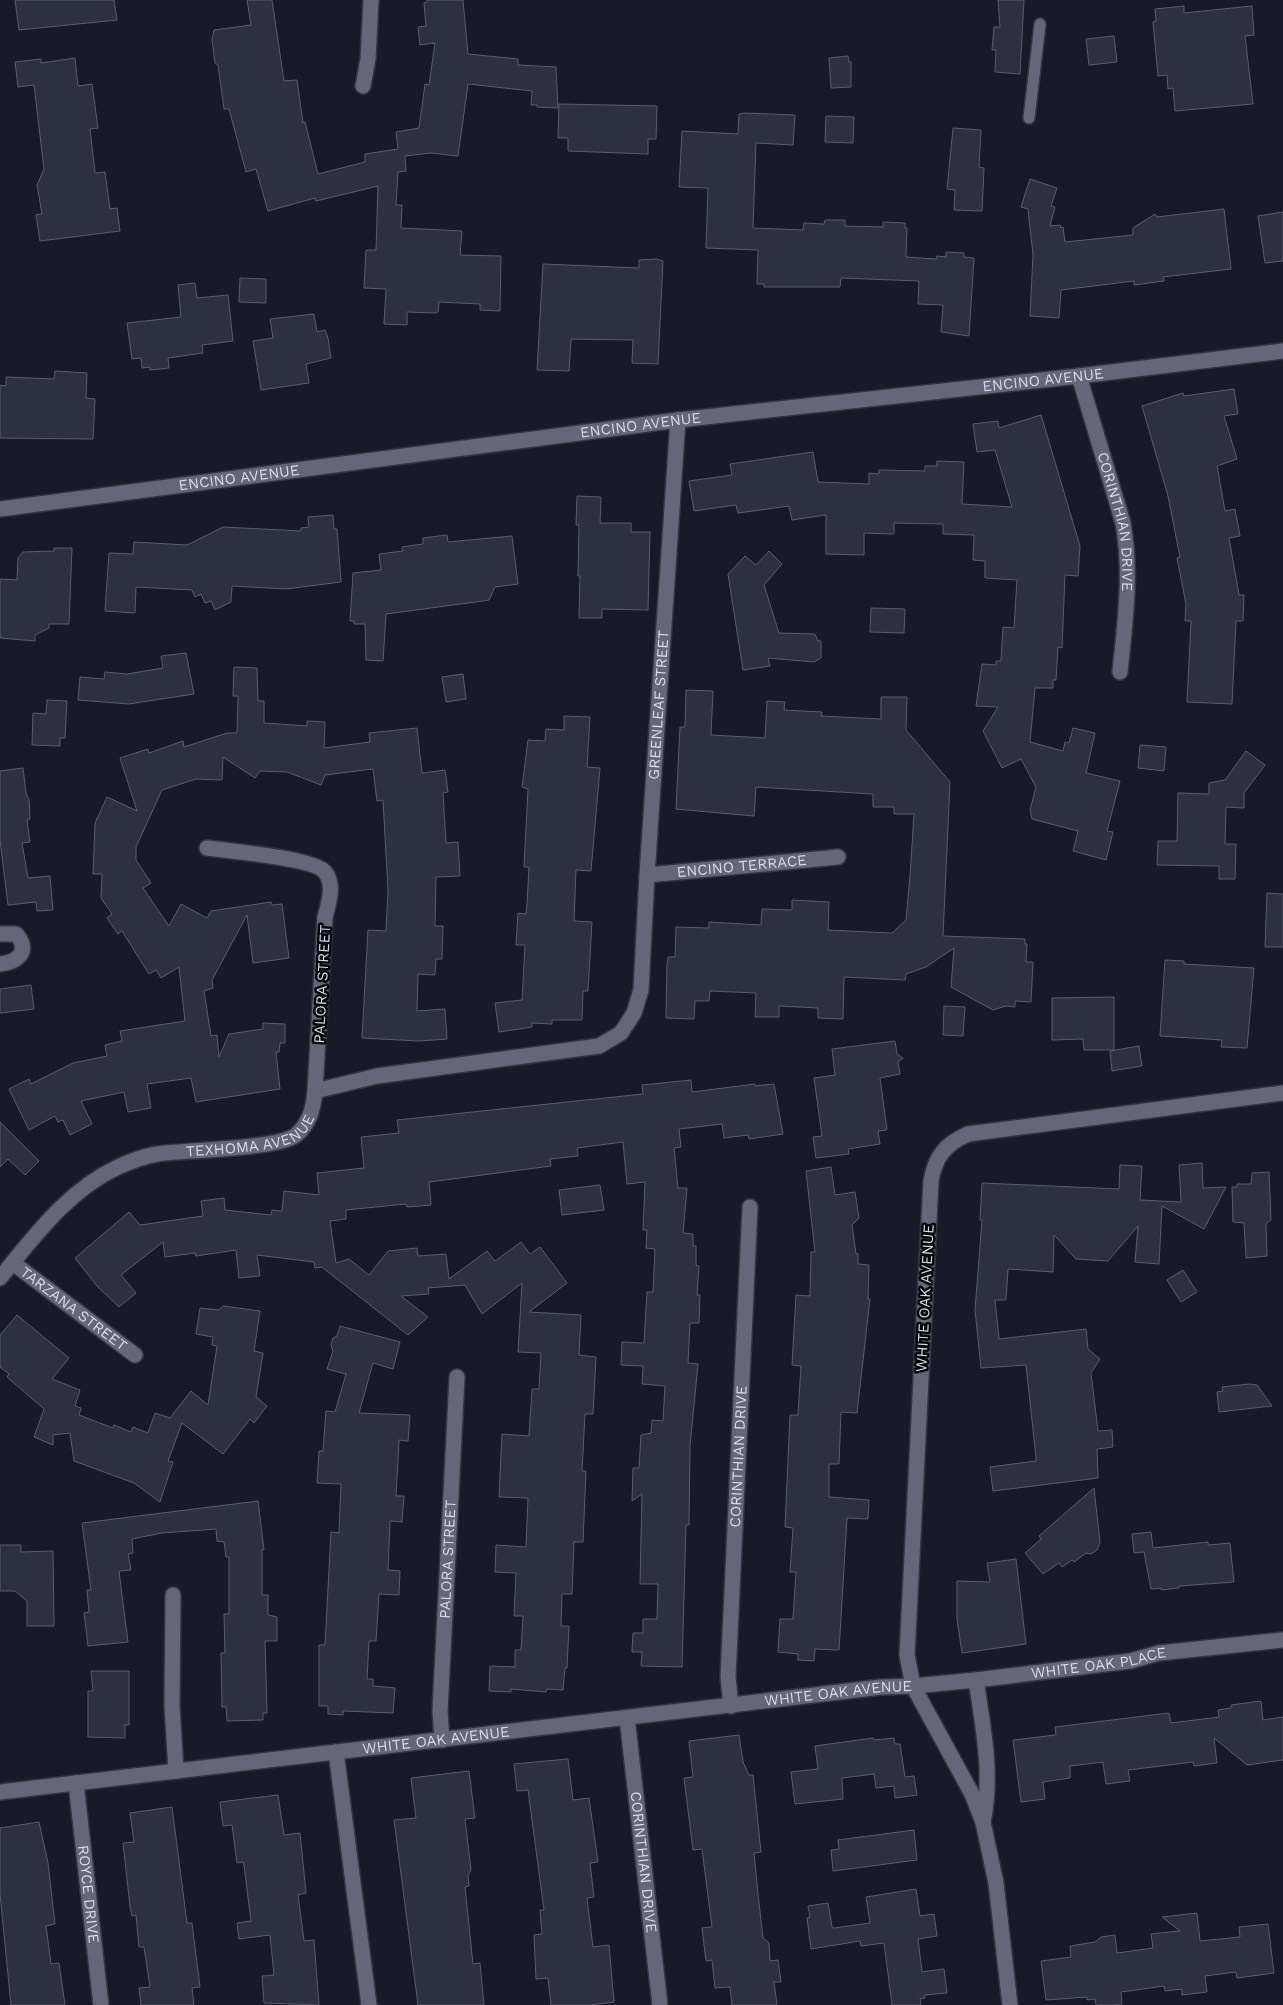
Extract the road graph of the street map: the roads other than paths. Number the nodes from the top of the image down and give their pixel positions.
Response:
1 (371, 0) edge
2 (1040, 24) dead end
3 (363, 86) dead end
4 (1029, 118) dead end
5 (1283, 351) edge
6 (1079, 376) junction
7 (678, 420) junction
8 (0, 509) edge
9 (1120, 672) dead end
10 (207, 848) dead end
11 (838, 857) dead end
12 (647, 874) junction
13 (0, 934) edge
14 (0, 964) edge
15 (641, 990) joint
16 (315, 1091) junction
17 (1283, 1093) edge
18 (750, 1207) dead end
19 (13, 1263) junction
20 (0, 1278) edge
21 (135, 1355) dead end
22 (457, 1377) dead end
23 (172, 1595) dead end
24 (1283, 1640) edge
25 (976, 1680) junction
26 (913, 1686) junction
27 (731, 1706) junction
28 (627, 1718) junction
29 (442, 1740) junction
30 (336, 1752) junction
31 (176, 1772) junction
32 (76, 1784) junction
33 (0, 1792) edge
34 (983, 1822) junction
35 (101, 2005) edge
36 (369, 2005) edge
37 (660, 2005) edge
38 (1010, 2005) edge

1 - 3 street
2 - 4 lane
5 - 6 street, ENCINO AVENUE
6 - 7 street, ENCINO AVENUE
6 - 9 street, CORINTHIAN DRIVE
7 - 8 street, ENCINO AVENUE
7 - 12 street, GREENLEAF STREET
10 - 16 street, PALORA STREET
11 - 12 street, ENCINO TERRACE
12 - 15 street, GREENLEAF STREET
13 - 14 street
15 - 16 street, TEXHOMA AVENUE
16 - 19 street, TEXHOMA AVENUE
17 - 26 street, WHITE OAK AVENUE
18 - 27 street, CORINTHIAN DRIVE
19 - 20 street, TEXHOMA AVENUE
19 - 21 street, TARZANA STREET
22 - 29 street, PALORA STREET
23 - 31 street
24 - 25 street, WHITE OAK PLACE
25 - 26 street, WHITE OAK PLACE
25 - 34 street
26 - 27 street, WHITE OAK AVENUE
26 - 34 street
27 - 28 street, WHITE OAK AVENUE
28 - 29 street, WHITE OAK AVENUE
28 - 37 street, CORINTHIAN DRIVE
29 - 30 street, WHITE OAK AVENUE
30 - 31 street, WHITE OAK AVENUE
30 - 36 street
31 - 32 street, WHITE OAK AVENUE
32 - 33 street, WHITE OAK AVENUE
32 - 35 street, ROYCE DRIVE
34 - 38 street

